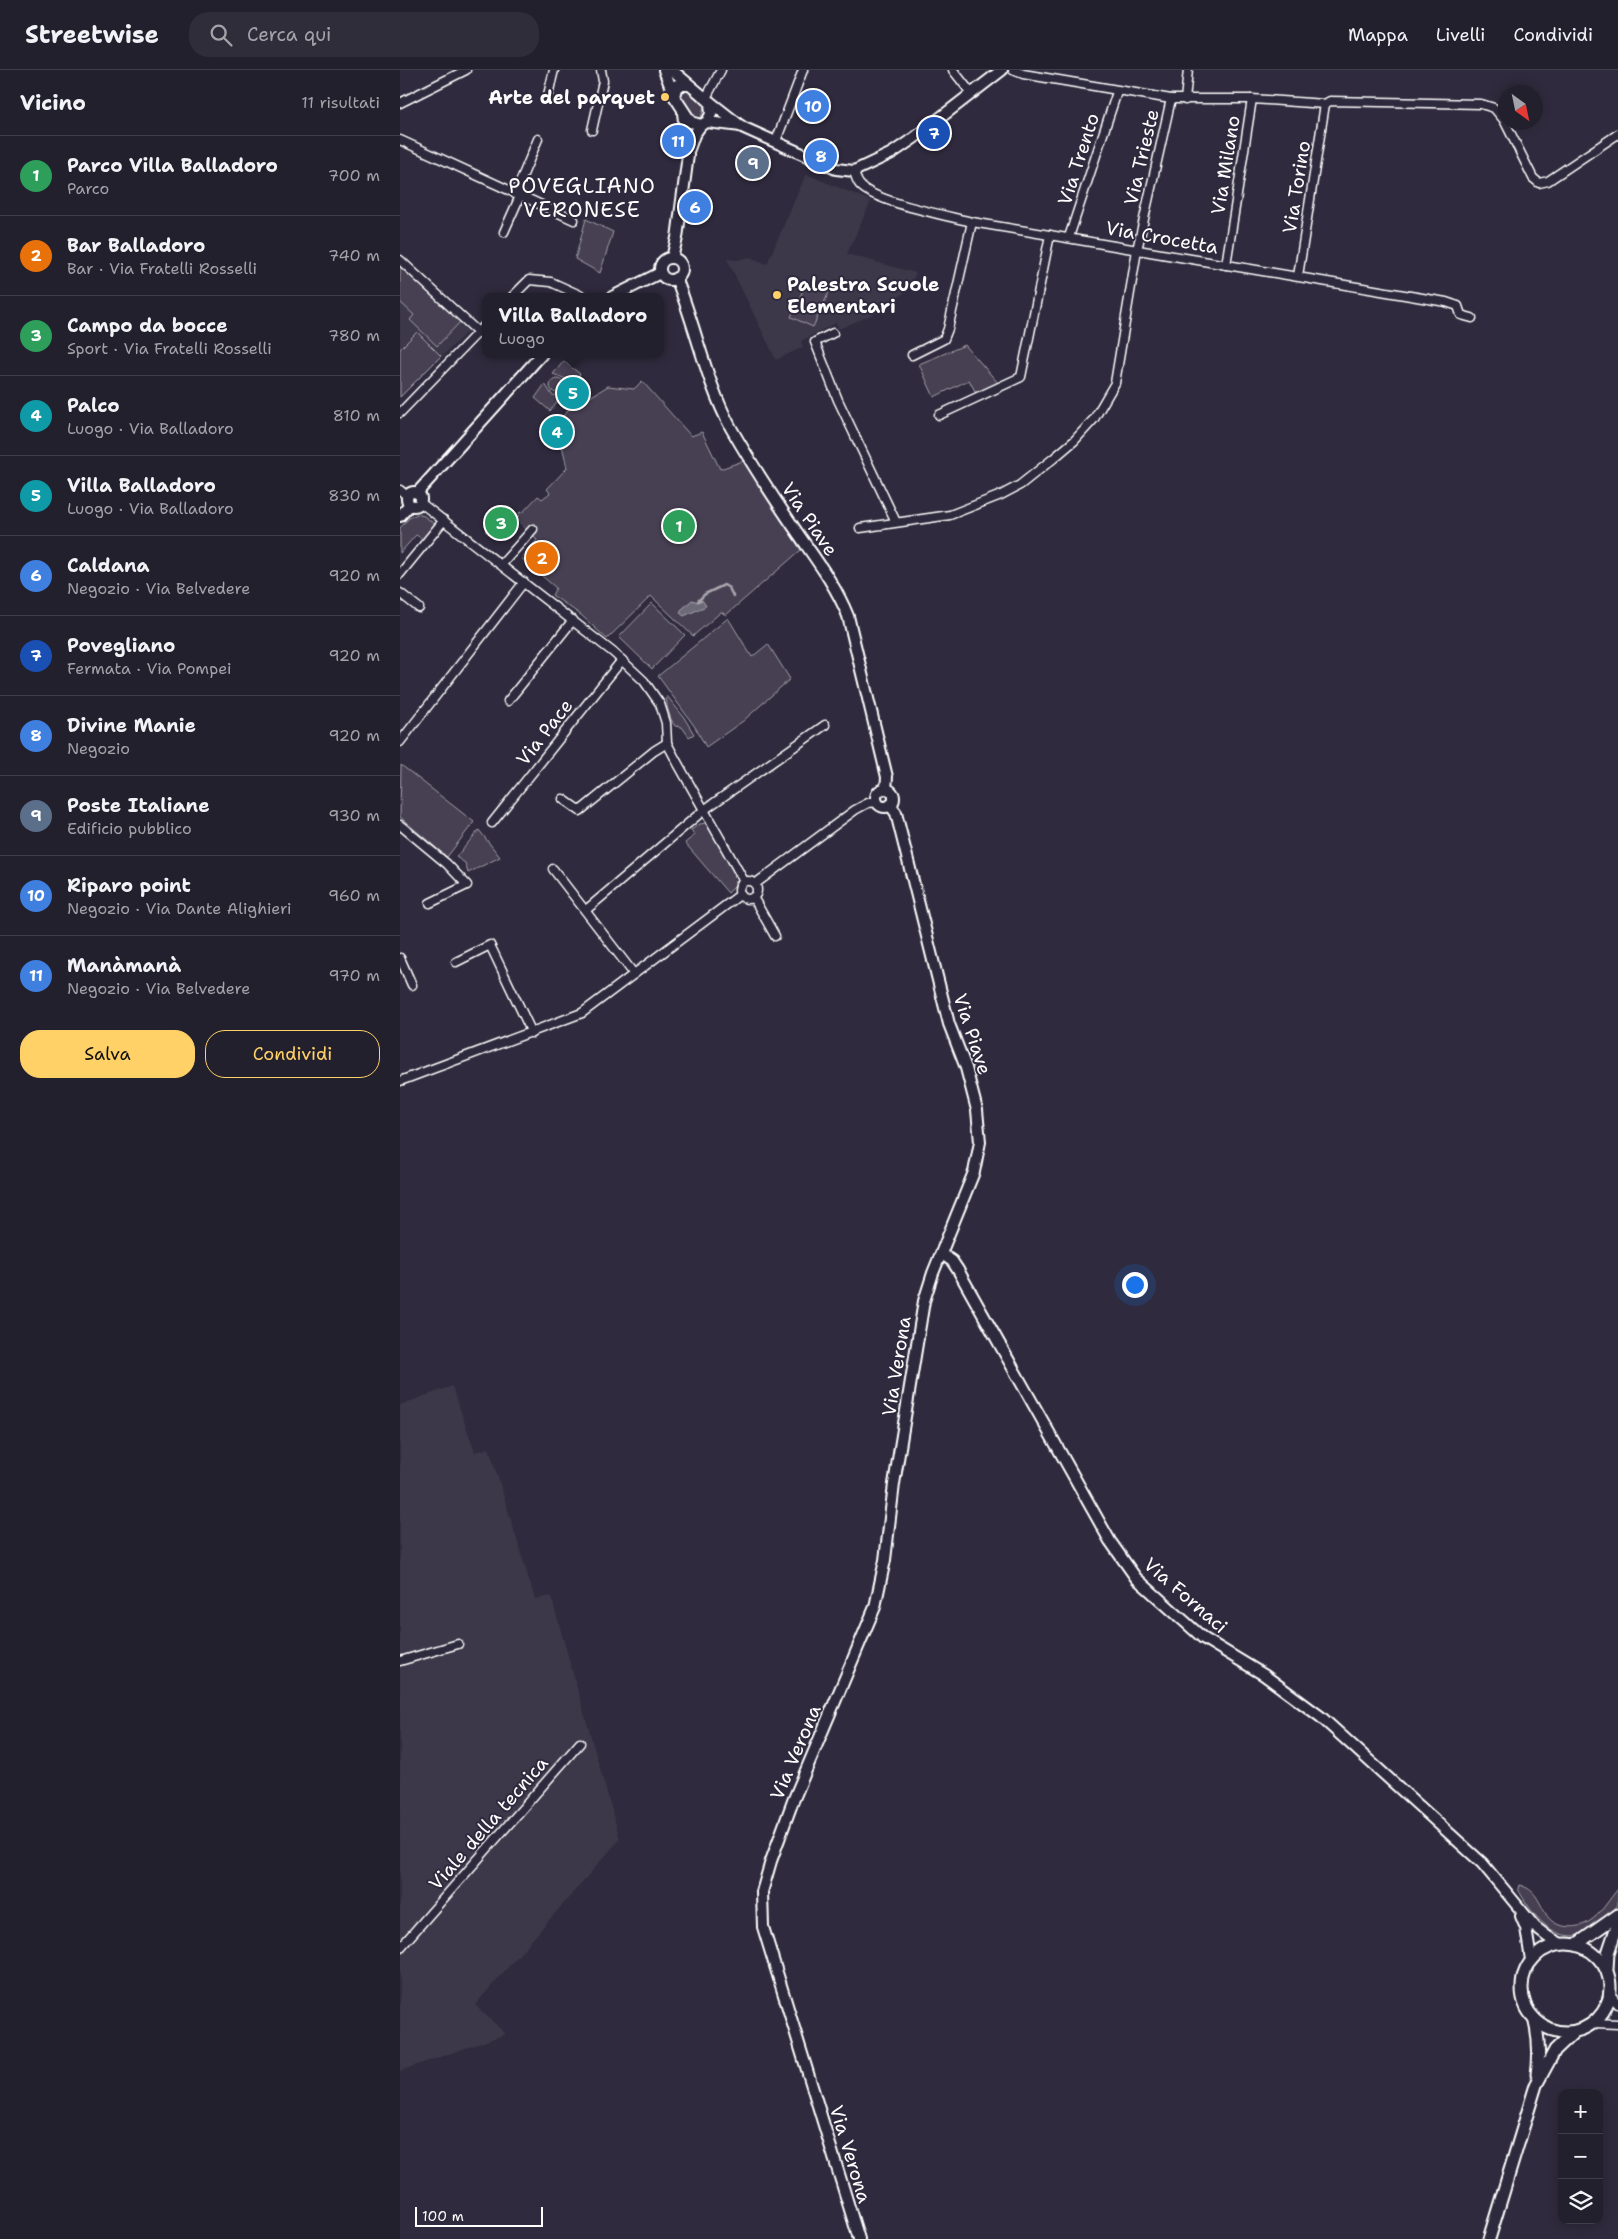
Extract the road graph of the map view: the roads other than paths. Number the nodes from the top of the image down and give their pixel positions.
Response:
1 (466, 70) edge
2 (554, 70) edge
3 (601, 70) edge
4 (664, 70) edge
5 (672, 70) edge
6 (721, 70) edge
7 (803, 70) edge
8 (953, 70) edge
9 (1002, 70) edge
10 (1013, 70) edge
11 (1188, 70) edge
12 (687, 85) junction
13 (1117, 92) junction
14 (971, 93) junction
15 (674, 96) junction
16 (547, 99) dead end
17 (1252, 99) junction
18 (708, 100) junction
19 (1171, 100) junction
20 (1185, 100) junction
21 (400, 103) edge
22 (1325, 104) junction
23 (683, 113) junction
24 (704, 124) junction
25 (742, 126) junction
26 (592, 130) dead end
27 (1618, 134) edge
28 (538, 139) dead end
29 (400, 140) edge
30 (776, 141) junction
31 (688, 155) junction
32 (854, 171) junction
33 (518, 195) junction
34 (574, 220) dead end
35 (972, 222) junction
36 (504, 232) dead end
37 (1050, 235) junction
38 (1069, 237) junction
39 (1137, 250) junction
40 (672, 258) junction
41 (400, 260) edge
42 (1226, 265) junction
43 (660, 273) junction
44 (1298, 276) junction
45 (676, 278) junction
46 (516, 293) edge
47 (575, 293) edge
48 (620, 293) edge
49 (1472, 318) dead end
50 (482, 328) edge
51 (478, 332) junction
52 (833, 333) dead end
53 (912, 355) dead end
54 (538, 358) edge
55 (400, 414) edge
56 (939, 415) dead end
57 (411, 498) edge
58 (400, 516) edge
59 (444, 520) junction
60 (896, 522) junction
61 (860, 528) dead end
62 (534, 529) dead end
63 (502, 564) junction
64 (400, 574) edge
65 (524, 582) junction
66 (400, 593) edge
67 (419, 608) dead end
68 (572, 620) junction
69 (622, 660) junction
70 (508, 701) dead end
71 (825, 725) dead end
72 (400, 742) edge
73 (667, 743) junction
74 (886, 789) junction
75 (563, 799) dead end
76 (878, 802) junction
77 (890, 805) junction
78 (704, 810) junction
79 (492, 823) dead end
80 (400, 825) edge
81 (553, 869) dead end
82 (744, 881) junction
83 (755, 884) junction
84 (741, 894) junction
85 (753, 897) junction
86 (430, 903) dead end
87 (586, 910) junction
88 (775, 936) dead end
89 (400, 958) edge
90 (456, 962) dead end
91 (634, 974) junction
92 (412, 984) dead end
93 (532, 1032) junction
94 (400, 1081) edge
95 (942, 1254) junction
96 (933, 1273) joint
97 (458, 1644) dead end
98 (400, 1661) edge
99 (580, 1742) dead end
100 (1518, 1908) junction
101 (1618, 1915) edge
102 (1618, 1923) edge
103 (1561, 1944) junction
104 (1577, 1944) junction
105 (400, 1948) edge
106 (1531, 1960) junction
107 (1607, 1969) junction
108 (1610, 1994) junction
109 (1618, 2004) edge
110 (1534, 2018) junction
111 (1594, 2022) junction
112 (1618, 2024) edge
113 (1575, 2031) junction
114 (1536, 2085) junction
115 (859, 2239) edge
116 (1489, 2239) edge

1 - 21 street
2 - 16 street
3 - 26 street
4 - 15 street
5 - 12 street
6 - 18 street
7 - 30 street
8 - 14 street
9 - 14 street
10 - 13 street
11 - 20 street
12 - 15 street
12 - 18 street
13 - 19 street
13 - 38 street, Via Trento
14 - 32 street
15 - 23 street
17 - 20 street
17 - 22 street
17 - 42 street, Via Milano
18 - 24 street
18 - 25 street
19 - 20 street
19 - 39 street, Via Trieste
22 - 27 street
22 - 44 street, Via Torino
23 - 24 street
23 - 31 street
24 - 25 street
24 - 31 street
25 - 30 street
28 - 33 street
29 - 33 street
30 - 32 street
31 - 40 street
32 - 35 street, Via Crocetta
33 - 34 street
33 - 36 street
35 - 37 street, Via Crocetta
35 - 53 street
37 - 38 street, Via Crocetta
37 - 56 street
38 - 39 street, Via Crocetta
39 - 42 street, Via Crocetta
39 - 60 street, Via Trieste
40 - 43 street
40 - 45 street
41 - 51 street
42 - 44 street, Via Crocetta
43 - 45 street
43 - 48 street
44 - 49 street, Via Crocetta
45 - 74 street, Via Piave
46 - 47 street
50 - 51 street
51 - 55 street
52 - 60 street
54 - 57 street
57 - 58 street
57 - 59 street
59 - 63 street
59 - 64 street
60 - 61 street, Via Trieste
62 - 63 street
63 - 65 street
65 - 68 street
65 - 72 street
66 - 67 street
68 - 69 street
68 - 70 street
69 - 73 street
69 - 79 street, Via Pace
71 - 78 street
73 - 75 street
73 - 78 street
74 - 76 street
74 - 77 street
76 - 77 street
76 - 83 street
77 - 95 street, Via Piave
78 - 82 street
78 - 87 street
80 - 86 street
81 - 87 street
82 - 83 street
82 - 84 street
83 - 85 street
84 - 85 street
84 - 91 street
85 - 88 street
87 - 91 street
89 - 92 street
90 - 93 street
91 - 93 street
93 - 94 street
95 - 96 street, Via Piave
95 - 100 street, Via Fornaci
96 - 115 street, Via Verona
97 - 98 street
99 - 105 street, Viale della tecnica
100 - 103 street
100 - 106 street
101 - 104 main road
102 - 107 main road
103 - 104 main road
103 - 106 main road
104 - 107 main road
106 - 110 main road
107 - 108 main road
108 - 109 street
108 - 111 main road
110 - 113 main road
110 - 114 main road
111 - 112 street
111 - 113 main road
113 - 114 main road
114 - 116 main road

